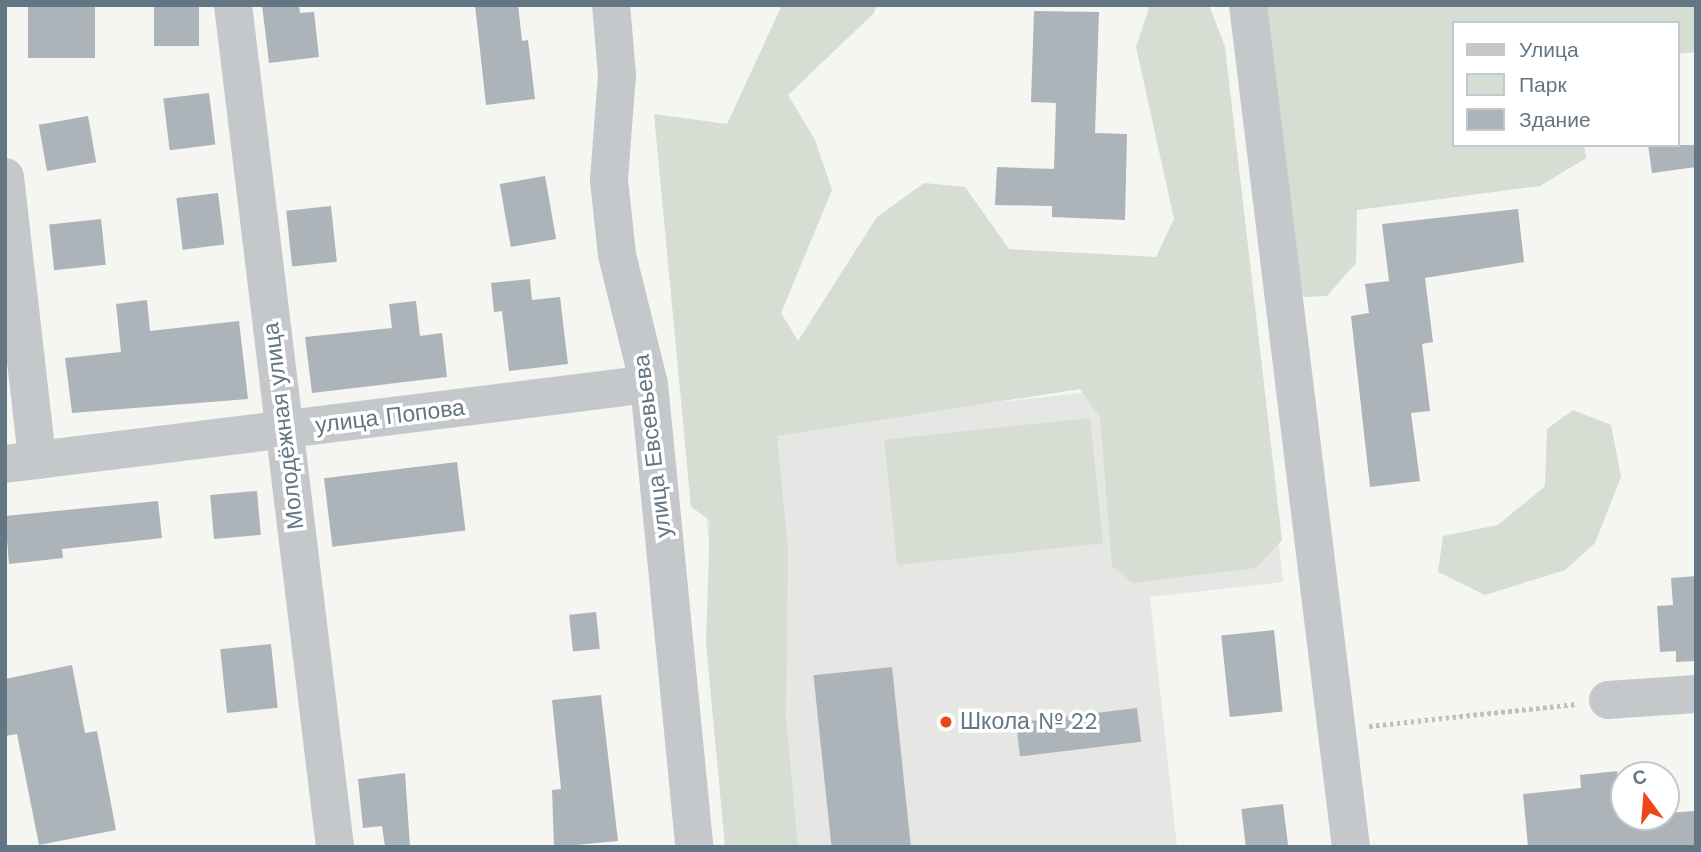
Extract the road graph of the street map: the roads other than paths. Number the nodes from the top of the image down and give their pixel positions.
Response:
1 (233, 5) edge
2 (611, 5) edge
3 (1248, 5) edge
4 (5, 177) edge
5 (649, 384) junction
6 (284, 430) junction
7 (21, 462) edge
8 (1696, 694) edge
9 (1608, 700) road end
10 (335, 847) edge
11 (694, 847) edge
12 (1351, 847) edge

1 - 6 street, Молодёжная улица
2 - 5 street, улица Евсевьева
3 - 12 street
4 - 7 street
5 - 6 street, улица Попова
5 - 11 street, улица Евсевьева
6 - 7 street, улица Попова
6 - 10 street, Молодёжная улица
8 - 9 street

